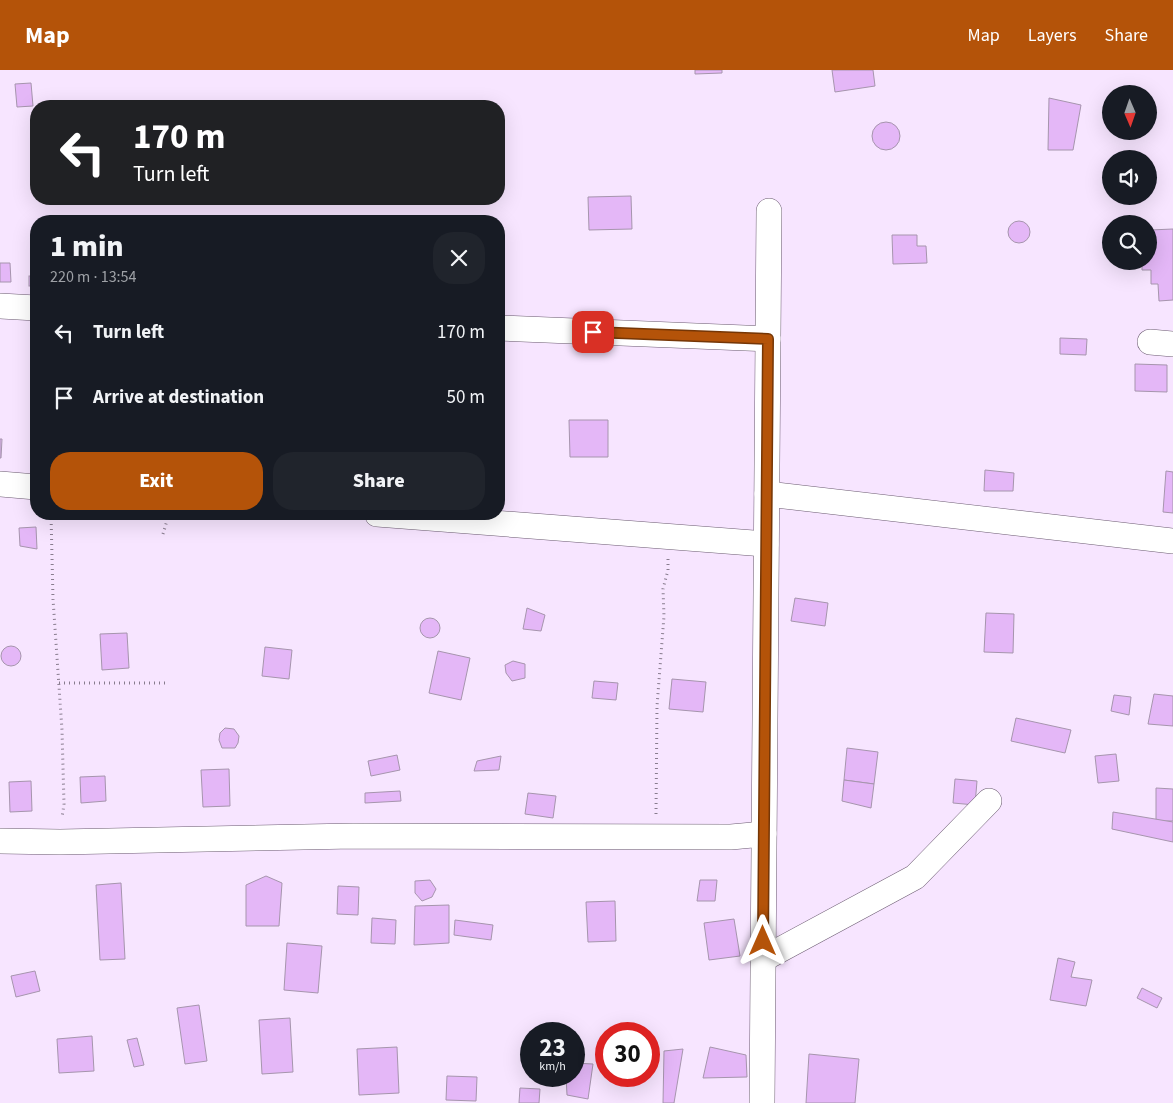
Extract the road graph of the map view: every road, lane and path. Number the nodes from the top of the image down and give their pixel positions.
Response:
1 (769, 211) dead end
2 (0, 306) edge
3 (30, 308) edge
4 (505, 328) edge
5 (768, 339) junction
6 (0, 484) edge
7 (30, 486) edge
8 (767, 494) junction
9 (52, 520) edge
10 (167, 520) edge
11 (456, 520) edge
12 (163, 534) dead end
13 (666, 536) junction
14 (1173, 541) edge
15 (766, 544) junction
16 (58, 683) junction
17 (167, 683) dead end
18 (989, 802) dead end
19 (64, 804) dead end
20 (764, 834) junction
21 (655, 836) junction
22 (0, 841) edge
23 (763, 959) junction
24 (762, 1103) edge

1 - 5 street
2 - 3 street
4 - 5 street
5 - 8 street
6 - 7 street
8 - 14 street
8 - 15 street
9 - 16 path
10 - 12 path
11 - 13 street
13 - 15 street
13 - 21 path
15 - 20 street
16 - 17 path
16 - 19 path
18 - 23 street
20 - 21 street
20 - 23 street
21 - 22 street
23 - 24 street

